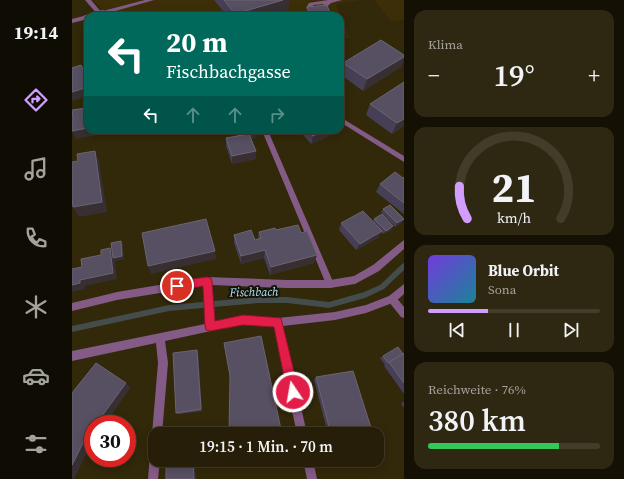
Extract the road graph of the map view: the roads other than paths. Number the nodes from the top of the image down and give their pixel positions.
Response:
1 (88, 0) edge
2 (151, 0) edge
3 (339, 0) edge
4 (330, 1) dead end
5 (98, 12) edge
6 (107, 12) edge
7 (84, 18) edge
8 (72, 21) edge
9 (344, 122) edge
10 (266, 134) edge
11 (404, 159) edge
12 (404, 244) edge
13 (330, 284) junction
14 (208, 286) junction
15 (404, 288) edge
16 (392, 299) junction
17 (72, 307) edge
18 (404, 314) edge
19 (278, 322) junction
20 (210, 326) junction
21 (160, 337) junction
22 (72, 356) edge
23 (158, 427) edge
24 (300, 427) edge
25 (154, 467) edge
26 (309, 467) edge
27 (153, 479) edge
28 (312, 479) edge

1 - 5 street
2 - 6 street
3 - 4 street
7 - 8 street
9 - 11 street
10 - 13 street
12 - 13 street
13 - 14 street
14 - 17 street
14 - 20 street
15 - 16 street
16 - 18 street
16 - 19 street
19 - 20 street
19 - 24 street
20 - 21 street
21 - 22 street
21 - 23 street
25 - 27 street
26 - 28 street

